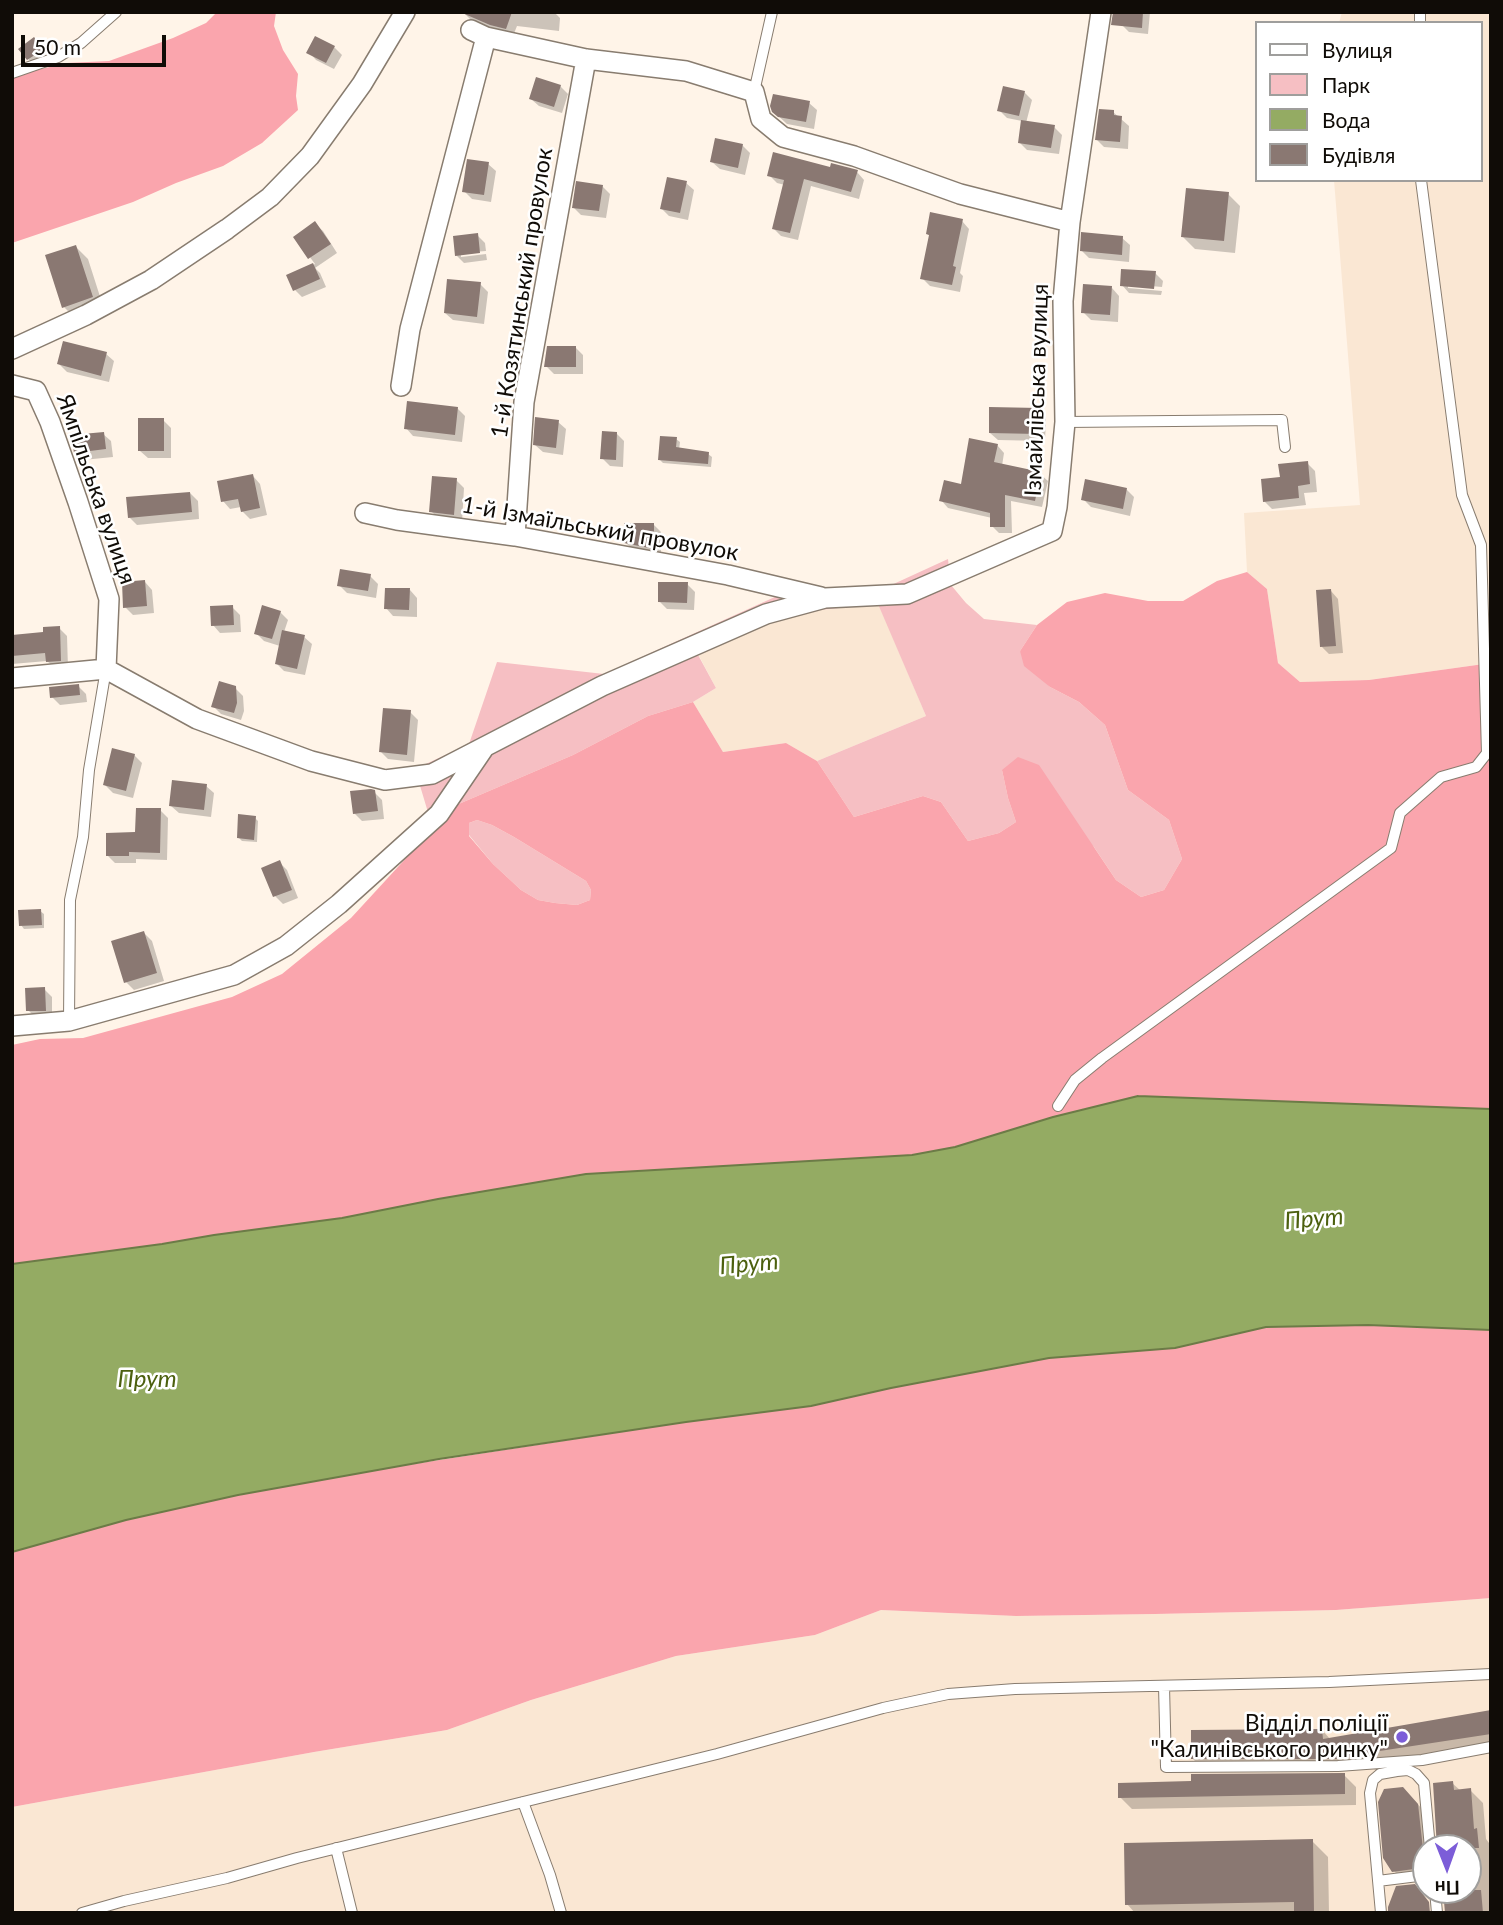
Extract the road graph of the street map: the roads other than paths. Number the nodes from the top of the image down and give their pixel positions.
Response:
1 (116, 12) edge
2 (405, 12) edge
3 (772, 12) edge
4 (1101, 12) edge
5 (586, 58) junction
6 (12, 73) edge
7 (754, 92) junction
8 (1421, 182) edge
9 (1070, 222) junction
10 (12, 349) edge
11 (12, 386) edge
12 (401, 386) dead end
13 (1065, 422) junction
14 (1285, 447) dead end
15 (365, 513) dead end
16 (515, 536) junction
17 (825, 598) junction
18 (106, 669) junction
19 (12, 678) edge
20 (484, 747) junction
21 (69, 1021) junction
22 (12, 1026) edge
23 (1058, 1106) dead end
24 (1491, 1674) edge
25 (1164, 1686) junction
26 (1491, 1747) edge
27 (1358, 1765) junction
28 (1370, 1793) junction
29 (523, 1802) junction
30 (1429, 1834) edge
31 (336, 1848) junction
32 (1412, 1877) edge
33 (1378, 1881) junction
34 (82, 1913) edge
35 (352, 1913) edge
36 (561, 1913) edge
37 (1381, 1913) edge

1 - 6 lane
2 - 10 street
3 - 7 lane
4 - 9 street, Ізмайлівська вулиця
5 - 7 street
5 - 12 street
5 - 16 street, 1-й Козятинський провулок
7 - 9 street
8 - 23 lane
9 - 13 street, Ізмайлівська вулиця
11 - 18 street, Ямпільська вулиця
13 - 14 lane
13 - 17 street, Ізмайлівська вулиця
15 - 16 street, 1-й Ізмаїльський провулок
16 - 17 street, 1-й Ізмаїльський провулок
17 - 20 street
18 - 19 street
18 - 20 street
18 - 21 lane
20 - 21 street
21 - 22 street
24 - 25 lane
25 - 27 lane
25 - 29 lane
26 - 27 lane
27 - 28 lane
28 - 30 lane
28 - 33 lane
29 - 31 lane
29 - 36 lane
31 - 34 lane
31 - 35 lane
32 - 33 lane
33 - 37 lane

